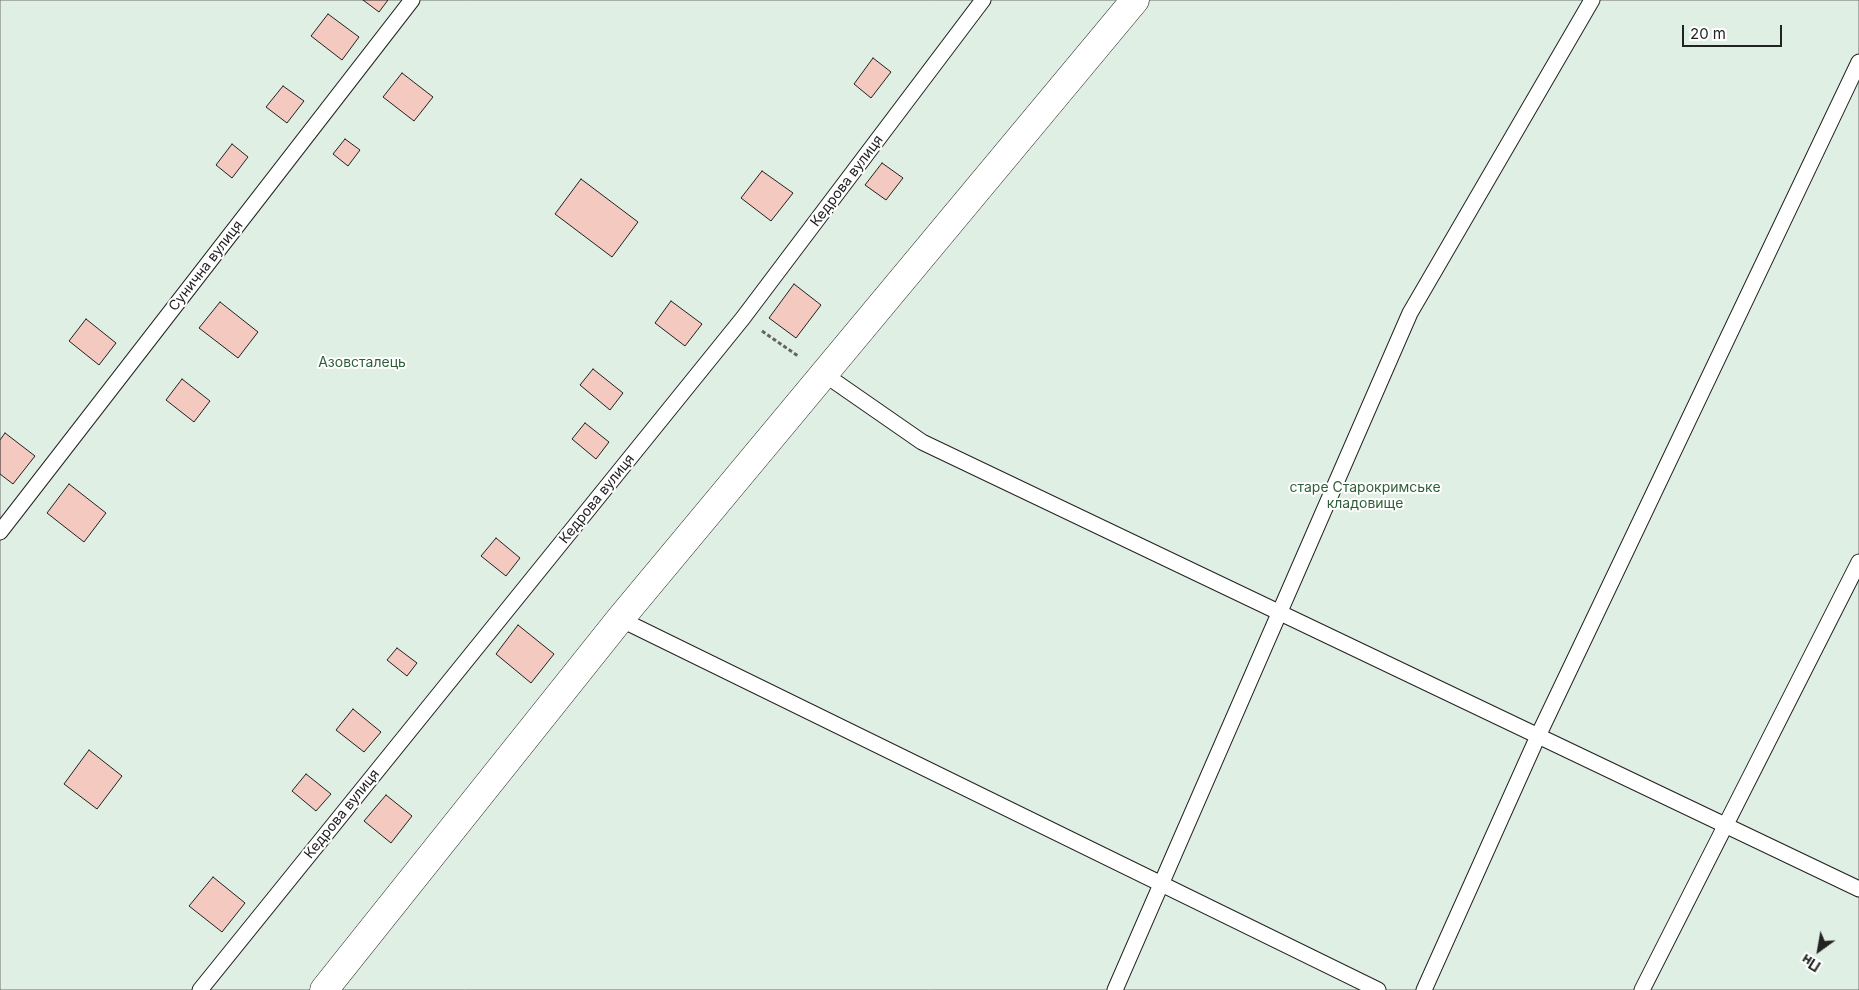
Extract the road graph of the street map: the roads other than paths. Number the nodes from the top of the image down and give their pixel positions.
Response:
1 (412, 0) edge
2 (983, 0) edge
3 (1134, 0) edge
4 (1592, 0) edge
5 (1859, 62) edge
6 (824, 374) junction
7 (0, 532) edge
8 (1859, 562) edge
9 (1280, 613) junction
10 (620, 619) junction
11 (1538, 736) junction
12 (1727, 826) junction
13 (1162, 884) junction
14 (1859, 889) edge
15 (200, 990) edge
16 (324, 990) edge
17 (1115, 990) edge
18 (1378, 990) edge
19 (1424, 990) edge
20 (1642, 990) edge

1 - 7 lane, Сунична вулиця
2 - 15 lane, Кедрова вулиця
3 - 6 street
4 - 9 lane
5 - 11 lane
6 - 9 lane
6 - 10 street
8 - 12 lane
9 - 11 lane
9 - 13 lane
10 - 13 lane
10 - 16 street
11 - 12 lane
11 - 19 lane
12 - 14 lane
12 - 20 lane
13 - 17 lane
13 - 18 lane

